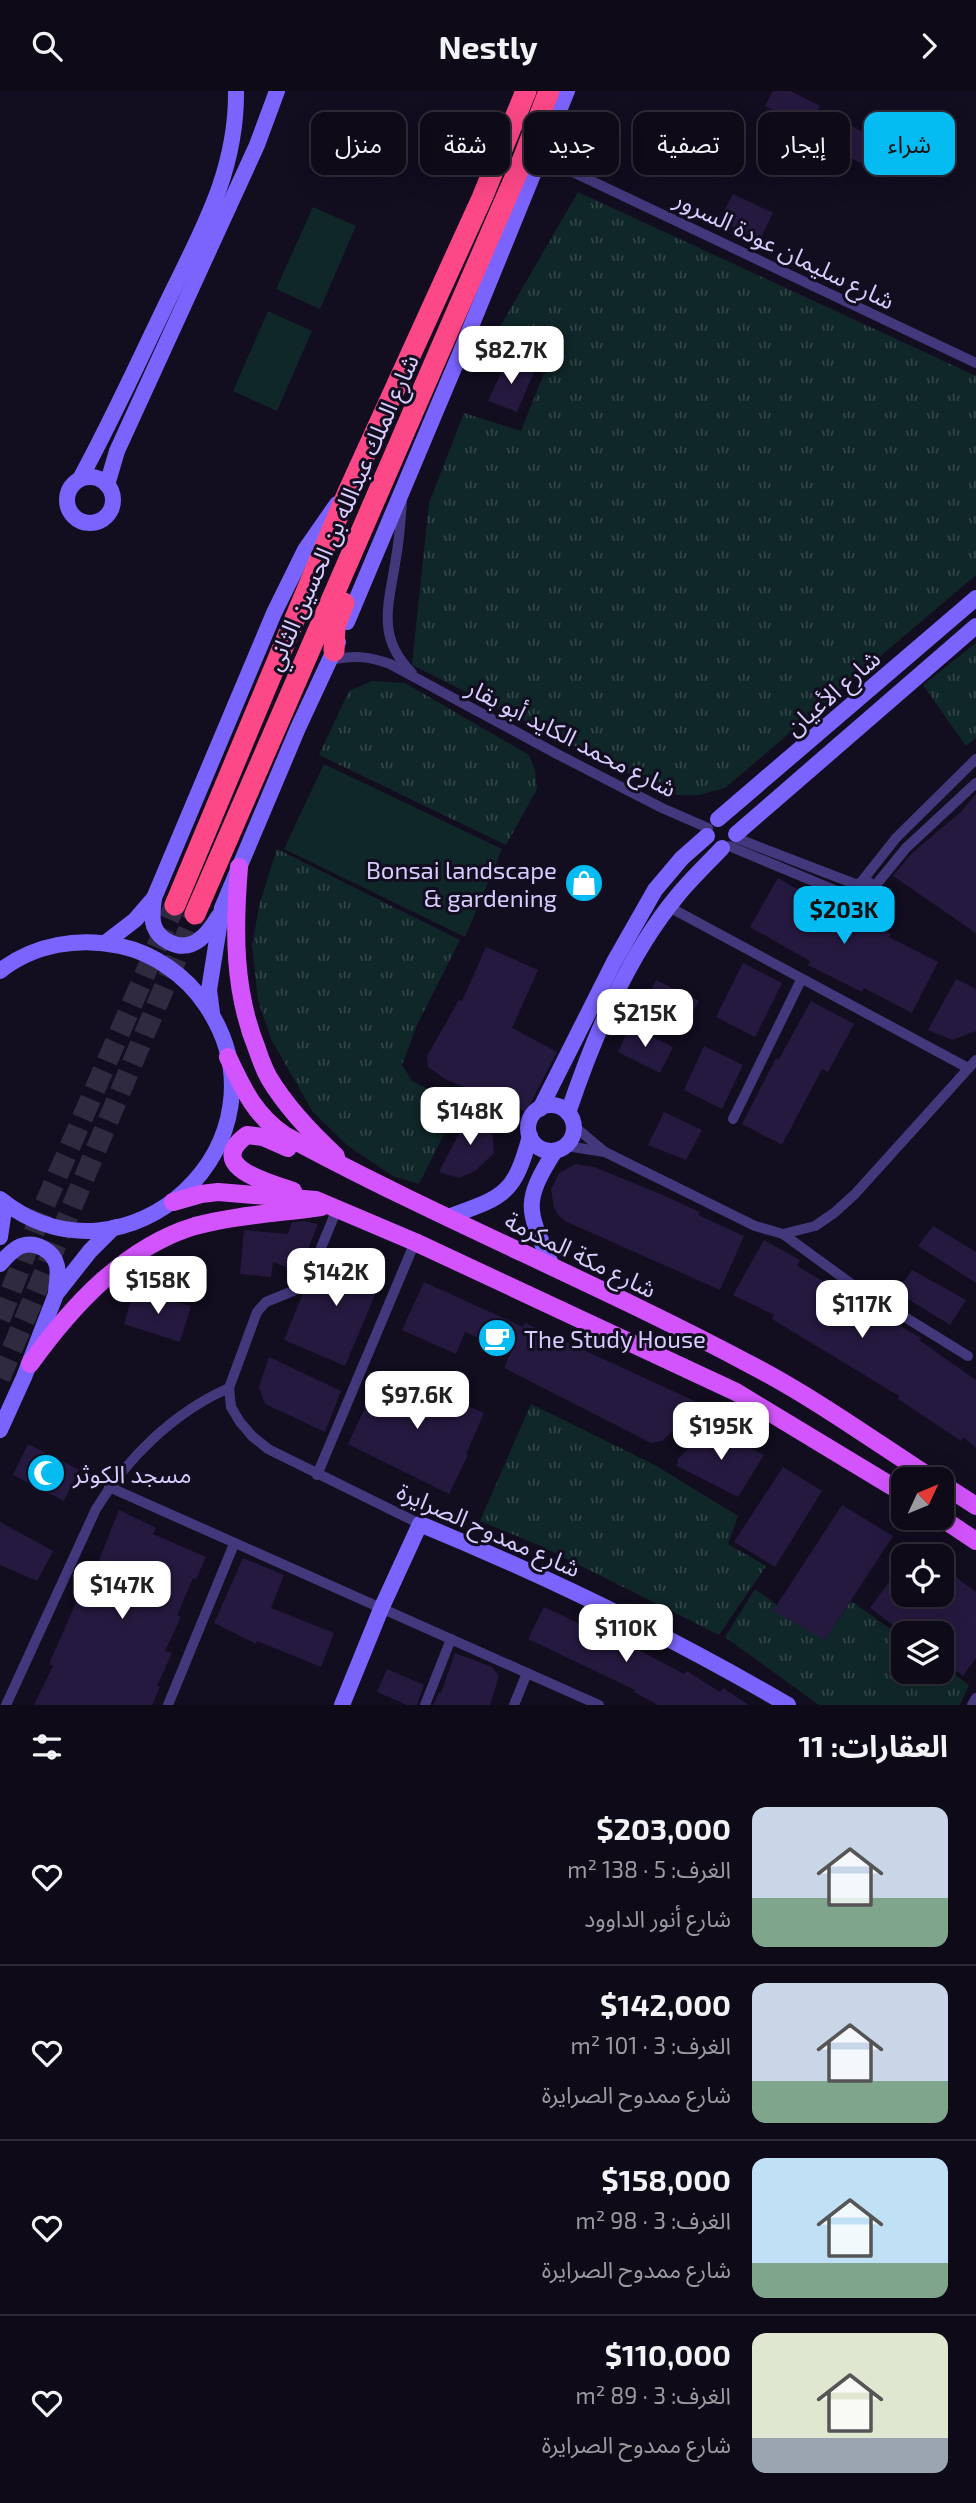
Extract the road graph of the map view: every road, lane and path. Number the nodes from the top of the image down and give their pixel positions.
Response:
1 (236, 91) edge
2 (277, 91) edge
3 (526, 91) edge
4 (550, 91) edge
5 (567, 91) edge
6 (559, 112) edge
7 (533, 175) edge
8 (580, 175) edge
9 (975, 359) edge
10 (80, 479) junction
11 (107, 485) junction
12 (403, 487) junction
13 (379, 491) junction
14 (348, 492) junction
15 (976, 598) edge
16 (976, 626) edge
17 (332, 656) junction
18 (419, 679) junction
19 (976, 759) edge
20 (976, 783) edge
21 (711, 828) junction
22 (731, 842) junction
23 (239, 867) junction
24 (858, 882) junction
25 (875, 886) junction
26 (849, 896) junction
27 (154, 898) junction
28 (669, 907) junction
29 (222, 908) junction
30 (105, 943) junction
31 (0, 971) edge
32 (801, 980) junction
33 (212, 1013) junction
34 (229, 1057) junction
35 (972, 1064) edge
36 (540, 1109) junction
37 (733, 1119) dead end
38 (571, 1120) junction
39 (530, 1136) junction
40 (560, 1148) junction
41 (605, 1152) junction
42 (349, 1168) junction
43 (398, 1193) junction
44 (3, 1201) edge
45 (173, 1202) junction
46 (327, 1205) junction
47 (448, 1217) junction
48 (128, 1224) junction
49 (783, 1234) junction
50 (0, 1237) edge
51 (415, 1242) junction
52 (0, 1264) edge
53 (552, 1266) junction
54 (56, 1294) junction
55 (968, 1356) dead end
56 (30, 1364) junction
57 (229, 1388) junction
58 (0, 1430) edge
59 (914, 1467) edge
60 (317, 1475) junction
61 (891, 1486) edge
62 (109, 1487) junction
63 (954, 1492) edge
64 (976, 1506) edge
65 (420, 1524) junction
66 (954, 1526) edge
67 (976, 1541) edge
68 (234, 1544) junction
69 (381, 1609) junction
70 (451, 1639) junction
71 (527, 1673) junction
72 (976, 1698) edge
73 (6, 1705) edge
74 (168, 1705) edge
75 (342, 1705) edge
76 (425, 1705) edge
77 (514, 1705) edge
78 (599, 1705) edge
79 (788, 1705) edge
80 (972, 1705) edge

1 - 10 street
2 - 11 street
3 - 14 highway, شارع الملك عبدالله بن الحسين الثاني
4 - 13 highway, شارع الملك عبدالله بن الحسين الثاني
5 - 6 street, شارع الملك عبدالله بن الحسين الثاني
7 - 12 street, شارع الملك عبدالله بن الحسين الثاني
8 - 9 street, شارع سليمان عودة السرور
10 - 11 street
10 - 11 street
12 - 17 street, شارع الملك عبدالله بن الحسين الثاني
12 - 18 street, شارع محمد الكايد أبو بقار
13 - 14 highway, شارع الملك عبدالله بن الحسين الثاني
13 - 17 highway
14 - 27 street
15 - 21 street, شارع الأعيان
16 - 22 street, شارع الأعيان
17 - 18 street, شارع محمد الكايد أبو بقار
17 - 23 street, شارع الملك عبدالله بن الحسين الثاني
18 - 21 street, شارع محمد الكايد أبو بقار
19 - 24 street
20 - 25 street
21 - 22 street
21 - 22 street
21 - 36 street, شارع الأعيان
22 - 24 street
22 - 26 street
22 - 28 street, شارع الأعيان
23 - 29 street, شارع الملك عبدالله بن الحسين الثاني
23 - 42 main road
24 - 25 street
24 - 26 street
25 - 26 street
27 - 29 street
27 - 30 street
28 - 32 street
28 - 38 street, شارع الأعيان
29 - 33 street
30 - 31 street
30 - 33 street
32 - 35 street
32 - 37 street
33 - 34 street
34 - 42 main road, شارع مكة المكرمة
34 - 45 street
35 - 49 street
36 - 38 street
36 - 39 street
38 - 40 street
38 - 41 street
39 - 40 street
39 - 47 street
40 - 41 street
40 - 53 street
41 - 49 street
42 - 43 main road, شارع مكة المكرمة
43 - 46 main road
43 - 47 main road, شارع مكة المكرمة
44 - 48 street
44 - 50 street
45 - 46 main road
45 - 48 street
46 - 51 main road
46 - 56 main road
46 - 57 street
47 - 53 main road, شارع مكة المكرمة
48 - 54 street
49 - 55 street
51 - 60 street
51 - 61 main road
52 - 54 street
53 - 59 main road, شارع مكة المكرمة
54 - 56 street
56 - 58 street
57 - 60 street, شارع ممدوح الصرايرة
57 - 62 street
60 - 65 street, شارع ممدوح الصرايرة
62 - 68 street
62 - 73 street
63 - 64 main road
65 - 69 street
65 - 79 street, شارع ممدوح الصرايرة
66 - 67 main road
68 - 69 street
68 - 74 street
69 - 70 street
69 - 75 street
70 - 71 street
70 - 76 street
71 - 77 street
71 - 78 street
72 - 80 street

